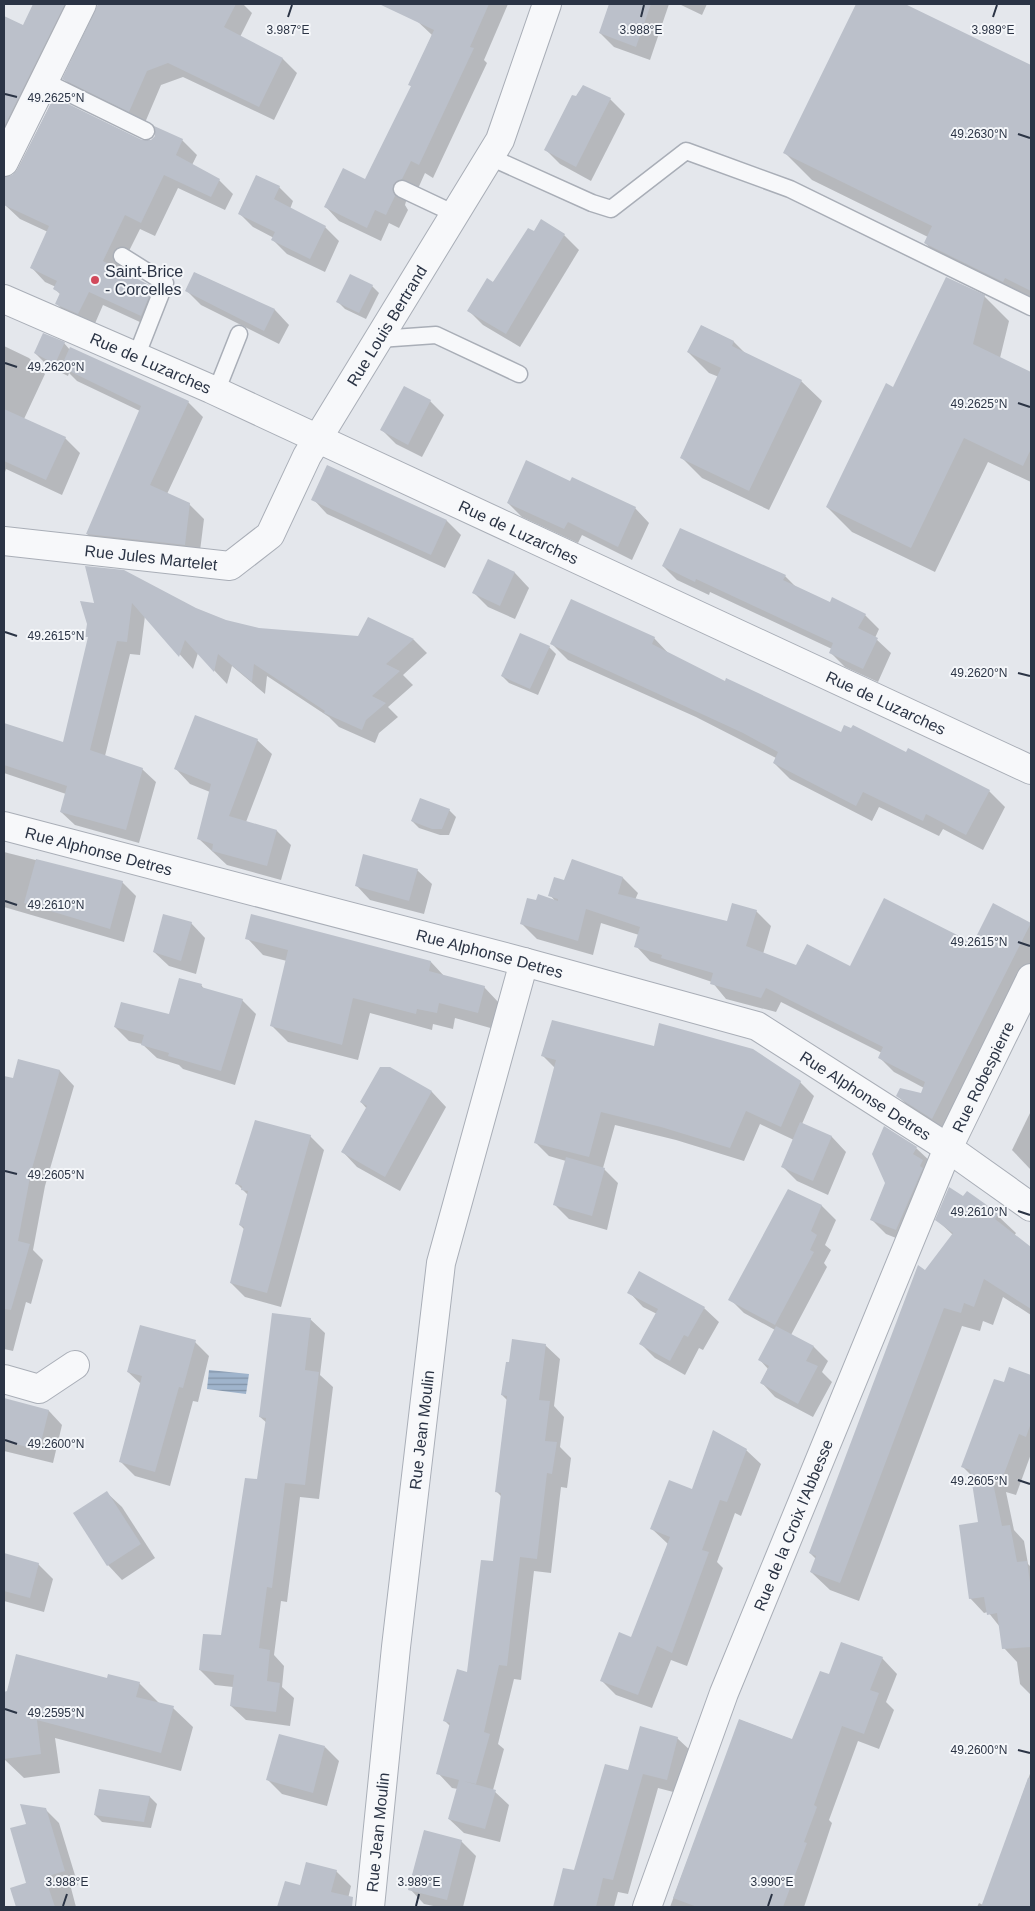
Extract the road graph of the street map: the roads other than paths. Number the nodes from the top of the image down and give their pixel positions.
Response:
1 (82, 4) edge
2 (547, 4) edge
3 (44, 81) junction
4 (146, 131) dead end
5 (490, 157) junction
6 (4, 162) edge
7 (402, 189) dead end
8 (455, 214) junction
9 (122, 256) dead end
10 (4, 299) edge
11 (1031, 307) edge
12 (239, 334) dead end
13 (379, 339) junction
14 (136, 357) junction
15 (519, 374) dead end
16 (213, 390) junction
17 (317, 439) junction
18 (4, 541) edge
19 (1031, 770) edge
20 (4, 826) edge
21 (524, 962) junction
22 (1031, 978) edge
23 (948, 1148) junction
24 (1031, 1207) edge
25 (75, 1365) dead end
26 (4, 1379) edge
27 (370, 1907) edge
28 (647, 1907) edge

1 - 3 street
2 - 5 street, Rue Louis Bertrand
3 - 4 lane
3 - 6 street
5 - 8 street, Rue Louis Bertrand
5 - 11 lane
7 - 8 lane
8 - 13 street, Rue Louis Bertrand
9 - 14 lane
10 - 14 street, Rue de Luzarches
12 - 16 lane
13 - 15 lane
13 - 17 street, Rue Louis Bertrand
14 - 16 street, Rue de Luzarches
16 - 17 street, Rue de Luzarches
17 - 18 street, Rue Jules Martelet
17 - 19 street, Rue de Luzarches
20 - 21 street, Rue Alphonse Detres
21 - 23 street, Rue Alphonse Detres
21 - 27 street, Rue Jean Moulin
22 - 23 street, Rue Robespierre
23 - 24 street, Rue Alphonse Detres
23 - 28 street, Rue de la Croix l'Abbesse
25 - 26 street

